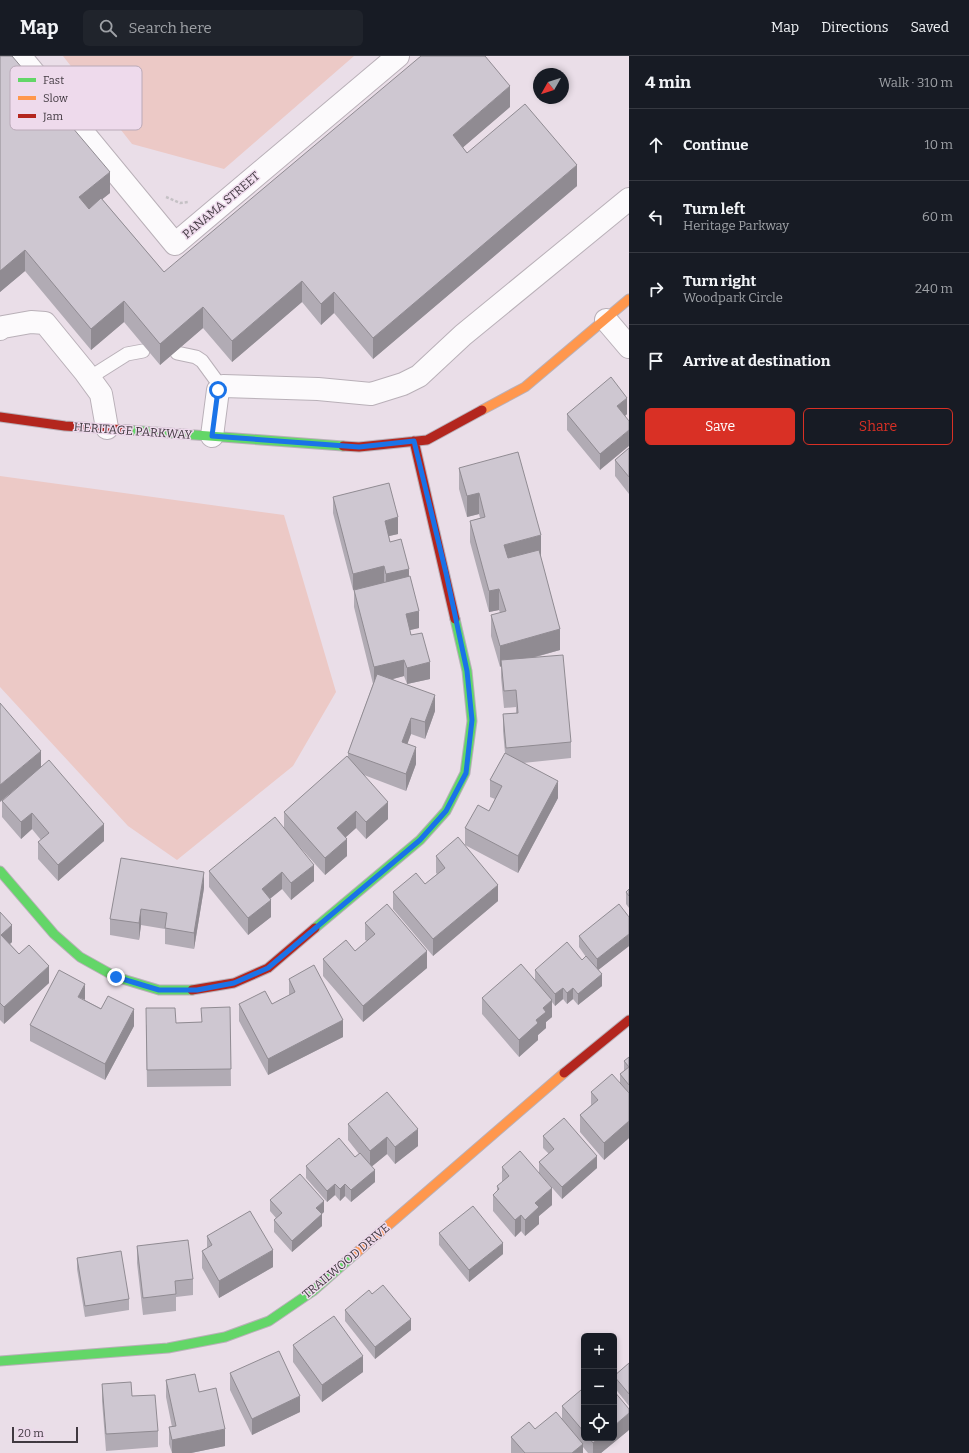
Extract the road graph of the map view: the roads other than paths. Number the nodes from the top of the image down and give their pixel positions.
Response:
1 (20, 56) edge
2 (398, 56) edge
3 (28, 66) edge
4 (81, 130) edge
5 (629, 199) edge
6 (629, 299) edge
7 (606, 320) junction
8 (0, 329) edge
9 (629, 346) edge
10 (143, 351) dead end
11 (177, 353) dead end
12 (89, 378) junction
13 (221, 387) junction
14 (0, 417) edge
15 (107, 428) junction
16 (212, 436) junction
17 (414, 441) junction
18 (0, 871) edge
19 (629, 1020) edge
20 (0, 1361) edge

1 - 3 street, PANAMA STREET
2 - 4 street, PANAMA STREET
5 - 13 street
6 - 7 street, HERITAGE PARKWAY
7 - 9 street
7 - 17 street, HERITAGE PARKWAY
8 - 12 street
10 - 12 lane
11 - 13 lane
12 - 15 street
13 - 16 street
14 - 15 street, HERITAGE PARKWAY
15 - 16 street, HERITAGE PARKWAY
16 - 17 street, HERITAGE PARKWAY
17 - 18 street
19 - 20 street, TRAILWOOD DRIVE

